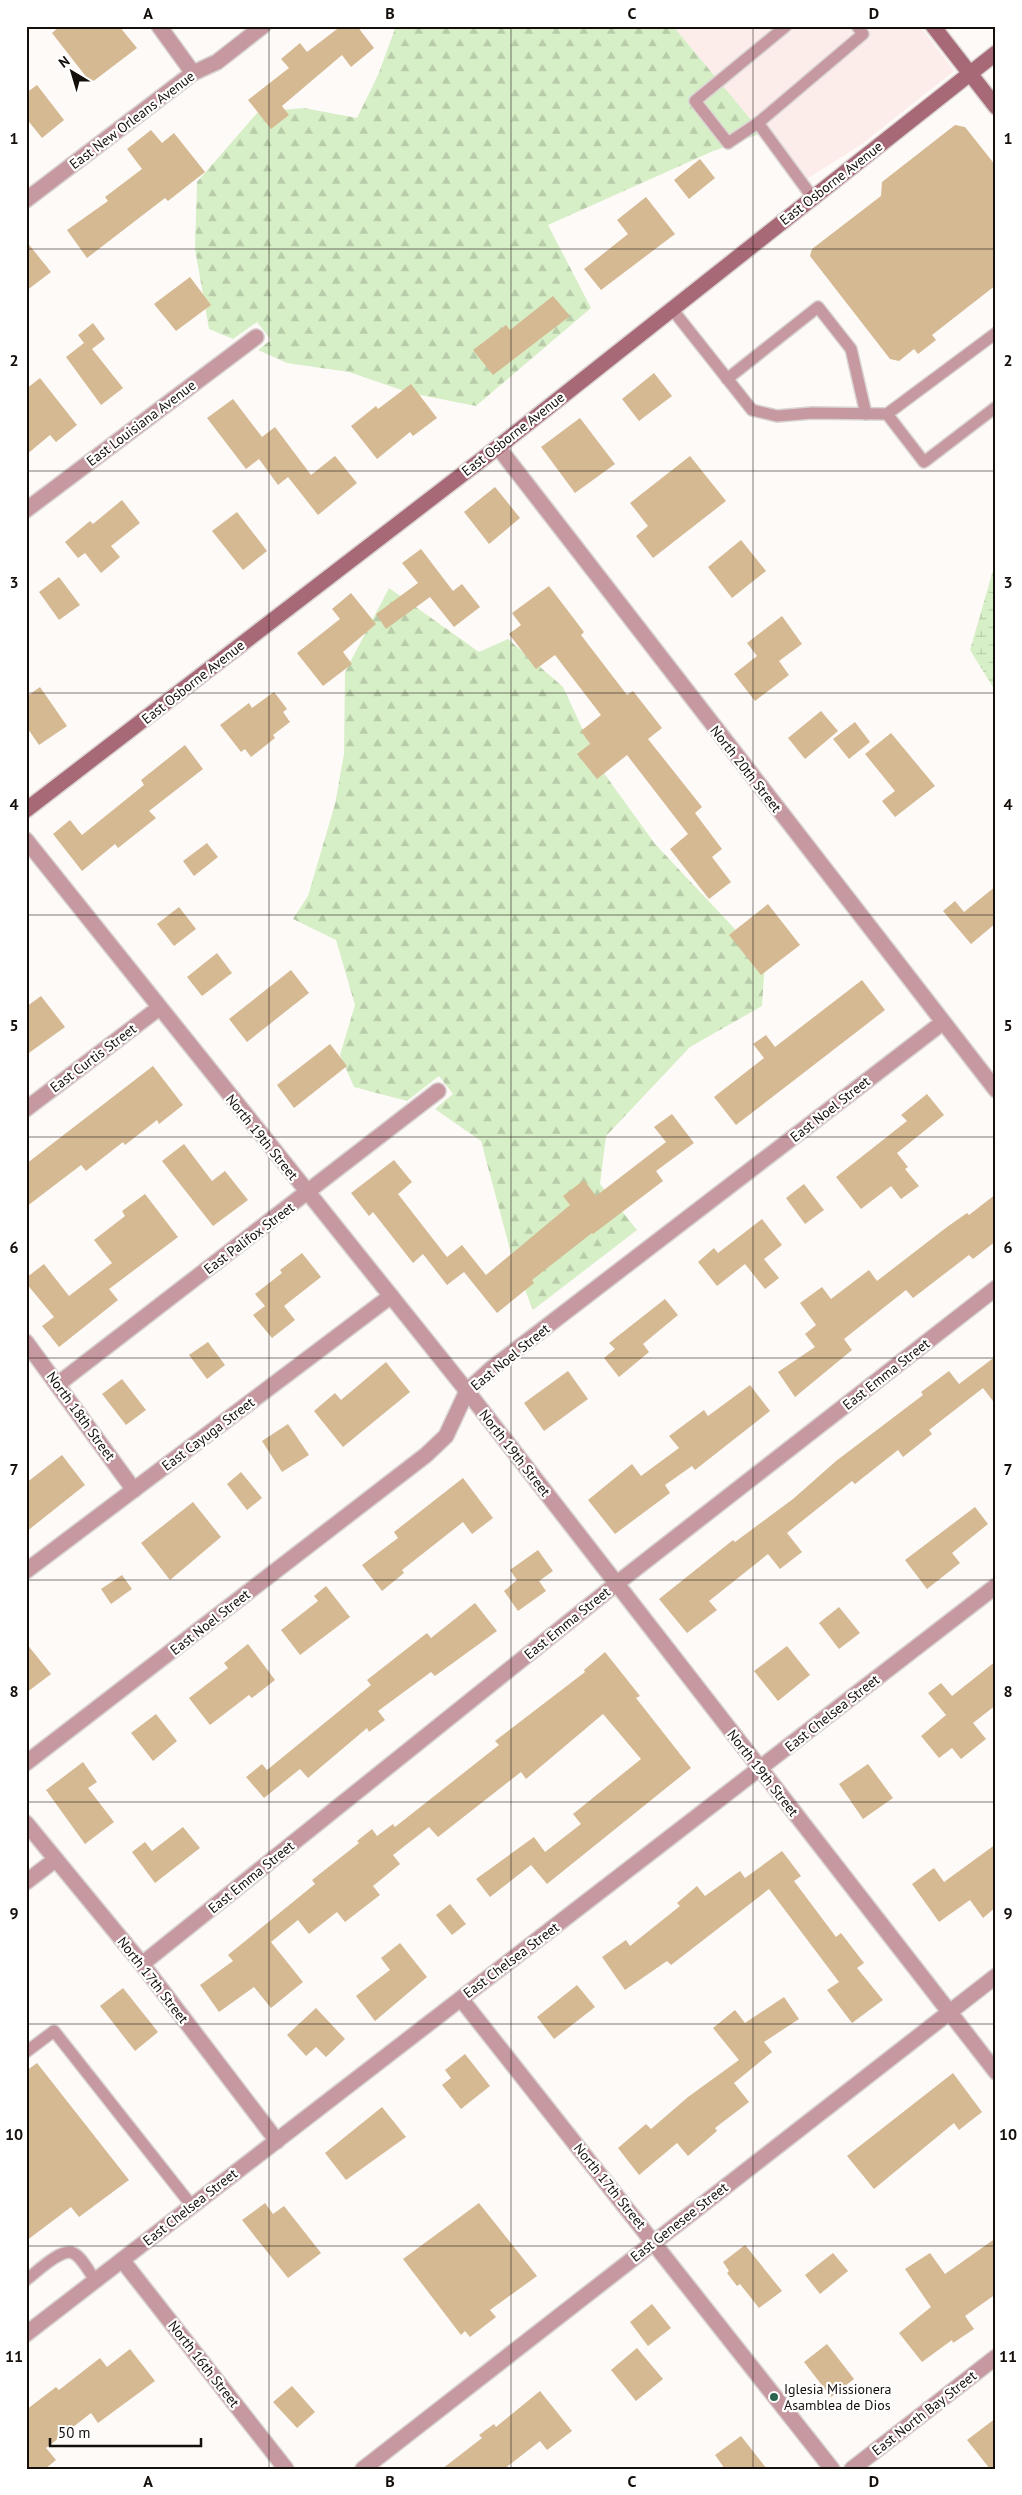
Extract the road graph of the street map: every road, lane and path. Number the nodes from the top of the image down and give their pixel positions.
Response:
1 (159, 26) edge
2 (263, 26) edge
3 (786, 26) edge
4 (857, 26) edge
5 (933, 26) edge
6 (996, 53) edge
7 (193, 73) junction
8 (970, 74) junction
9 (996, 107) edge
10 (758, 123) junction
11 (813, 198) junction
12 (26, 200) edge
13 (672, 309) junction
14 (996, 333) edge
15 (256, 337) dead end
16 (727, 379) junction
17 (996, 407) edge
18 (866, 414) junction
19 (887, 414) junction
20 (498, 447) junction
21 (26, 510) edge
22 (26, 810) edge
23 (26, 840) edge
24 (159, 1008) junction
25 (942, 1023) junction
26 (996, 1090) edge
27 (438, 1091) dead end
28 (26, 1109) edge
29 (308, 1193) junction
30 (996, 1288) edge
31 (391, 1296) junction
32 (26, 1342) edge
33 (58, 1384) junction
34 (467, 1392) junction
35 (134, 1490) junction
36 (26, 1571) edge
37 (616, 1584) junction
38 (996, 1586) edge
39 (26, 1763) edge
40 (760, 1769) junction
41 (26, 1823) edge
42 (55, 1860) junction
43 (26, 1882) edge
44 (142, 1964) junction
45 (996, 1976) edge
46 (461, 1999) junction
47 (949, 2012) junction
48 (26, 2052) edge
49 (996, 2072) edge
50 (277, 2141) junction
51 (192, 2206) junction
52 (654, 2242) junction
53 (122, 2260) junction
54 (26, 2280) edge
55 (96, 2280) junction
56 (26, 2334) edge
57 (996, 2357) edge
58 (286, 2469) edge
59 (363, 2469) edge
60 (832, 2469) edge
61 (852, 2469) edge

1 - 7 street
2 - 7 street, East New Orleans Avenue
3 - 10 lane
4 - 10 lane
5 - 8 street
6 - 8 street, East Osborne Avenue
7 - 12 street, East New Orleans Avenue
8 - 9 street
8 - 11 street, East Osborne Avenue
10 - 11 lane
11 - 13 street, East Osborne Avenue
13 - 16 lane
13 - 20 street, East Osborne Avenue
14 - 19 lane
15 - 21 street, East Louisiana Avenue
16 - 18 lane
16 - 18 lane
17 - 19 lane
18 - 19 lane
20 - 22 street, East Osborne Avenue
20 - 25 street, North 20th Street
23 - 24 street, North 19th Street
24 - 28 street, East Curtis Street
24 - 29 street, North 19th Street
25 - 26 street, North 20th Street
25 - 34 street, East Noel Street
27 - 29 street, East Palifox Street
29 - 31 street, North 19th Street
29 - 33 street, East Palifox Street
30 - 37 street, East Emma Street
31 - 34 street, North 19th Street
31 - 35 street, East Cayuga Street
32 - 33 street, North 18th Street
33 - 35 street, North 18th Street
34 - 37 street, North 19th Street
34 - 39 street, East Noel Street
35 - 36 street, East Cayuga Street
37 - 40 street, North 19th Street
37 - 44 street, East Emma Street
38 - 40 street, East Chelsea Street
40 - 46 street, East Chelsea Street
40 - 47 street, North 19th Street
41 - 42 street, North 17th Street
42 - 43 street
42 - 44 street, North 17th Street
44 - 50 street, North 17th Street
45 - 47 street, East Genesee Street
46 - 50 street, East Chelsea Street
46 - 52 street, North 17th Street
47 - 49 street, North 19th Street
47 - 52 street, East Genesee Street
48 - 51 lane
50 - 51 street, East Chelsea Street
51 - 53 street, East Chelsea Street
52 - 59 street, East Genesee Street
52 - 60 street, North 17th Street
53 - 55 street, East Chelsea Street
53 - 58 street, North 16th Street
54 - 55 lane
55 - 56 street, East Chelsea Street
57 - 61 street, East North Bay Street

